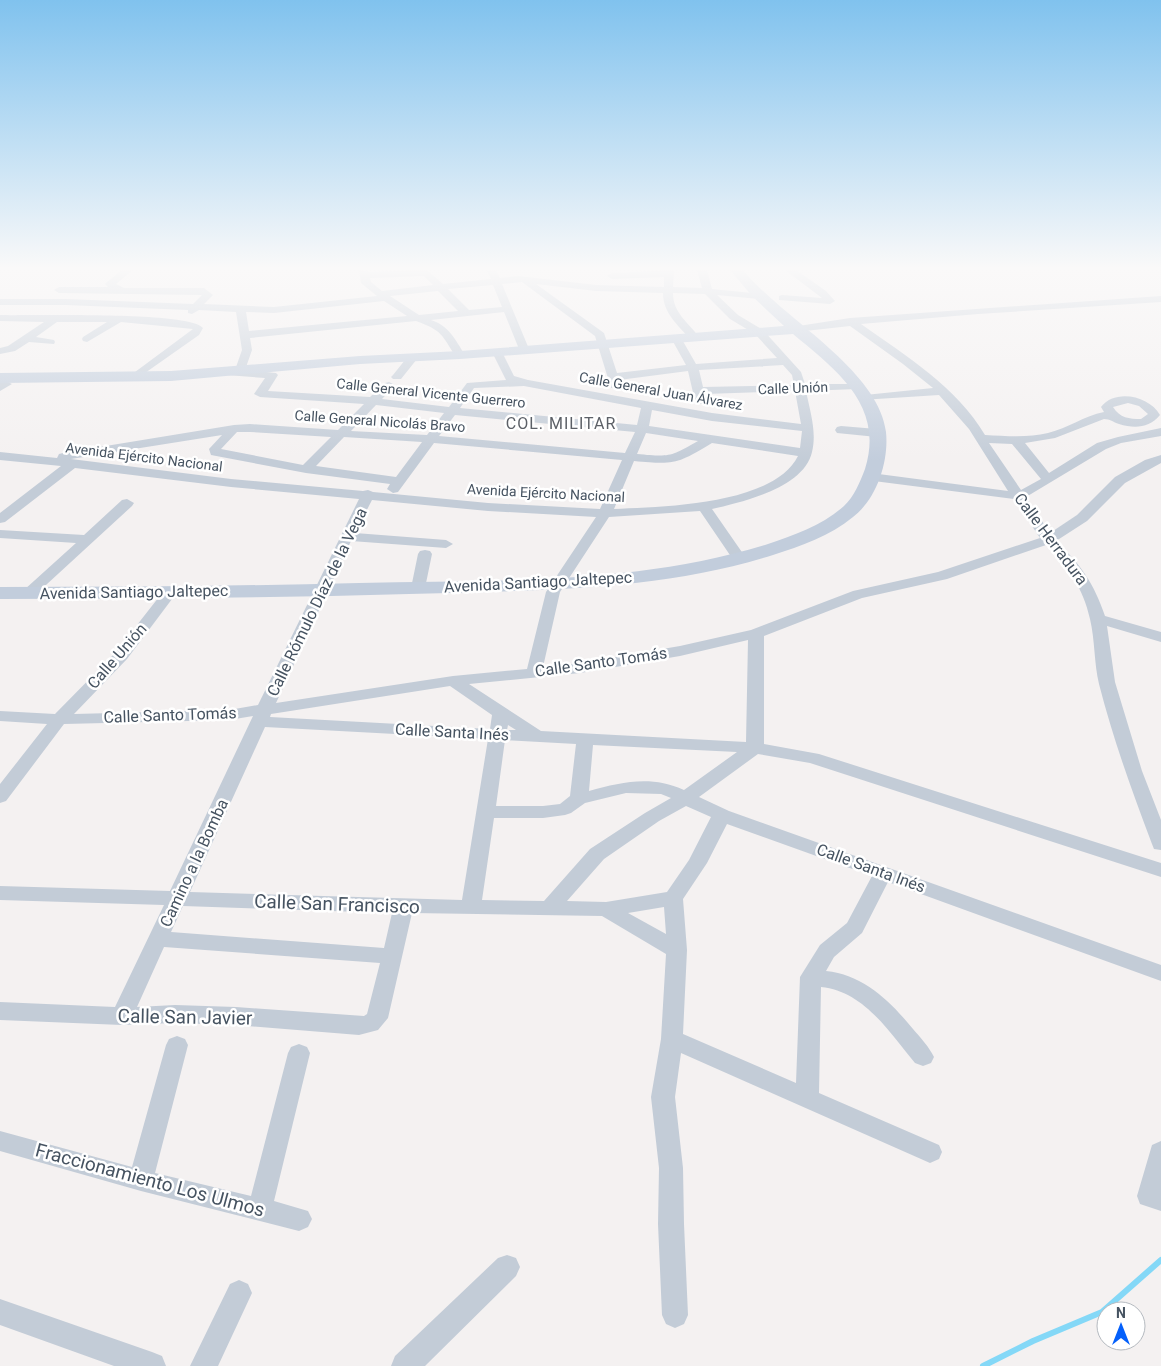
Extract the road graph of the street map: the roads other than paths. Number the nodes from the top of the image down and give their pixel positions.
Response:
1 (33, 334) edge
2 (95, 334) edge
3 (194, 334) edge
4 (268, 334) edge
5 (446, 334) edge
6 (518, 334) edge
7 (598, 334) edge
8 (691, 334) edge
9 (736, 334) edge
10 (761, 334) edge
11 (802, 334) edge
12 (866, 334) edge
13 (245, 336) joint
14 (694, 337) junction
15 (26, 338) junction
16 (676, 338) junction
17 (87, 339) dead end
18 (50, 342) dead end
19 (604, 344) junction
20 (524, 349) junction
21 (4, 350) edge
22 (497, 352) junction
23 (460, 355) junction
24 (413, 357) junction
25 (787, 362) junction
26 (693, 367) junction
27 (240, 369) junction
28 (206, 373) junction
29 (135, 376) junction
30 (612, 377) junction
31 (526, 383) junction
32 (2, 384) edge
33 (801, 388) junction
34 (699, 391) junction
35 (942, 391) junction
36 (861, 392) junction
37 (260, 394) joint
38 (374, 401) junction
39 (618, 401) junction
40 (1161, 402) edge
41 (648, 404) junction
42 (1148, 406) junction
43 (453, 411) junction
44 (704, 414) junction
45 (1111, 415) junction
46 (1130, 423) junction
47 (234, 428) junction
48 (808, 428) junction
49 (642, 429) junction
50 (841, 430) dead end
51 (1161, 432) edge
52 (343, 433) junction
53 (877, 433) junction
54 (1140, 436) junction
55 (431, 439) junction
56 (710, 439) junction
57 (982, 439) junction
58 (1016, 440) junction
59 (806, 452) junction
60 (0, 456) edge
61 (628, 457) junction
62 (44, 460) junction
63 (1158, 460) edge
64 (73, 463) junction
65 (0, 469) edge
66 (306, 469) junction
67 (872, 477) junction
68 (1048, 480) junction
69 (399, 481) junction
70 (368, 494) junction
71 (1018, 496) junction
72 (386, 497) junction
73 (127, 503) dead end
74 (704, 507) junction
75 (605, 513) junction
76 (0, 519) edge
77 (0, 534) edge
78 (347, 537) junction
79 (86, 539) junction
80 (1048, 540) junction
81 (446, 544) dead end
82 (425, 554) dead end
83 (740, 558) junction
84 (558, 584) junction
85 (418, 588) junction
86 (171, 591) junction
87 (320, 591) junction
88 (0, 593) edge
89 (29, 593) junction
90 (1098, 619) junction
91 (756, 634) junction
92 (1161, 637) edge
93 (534, 672) junction
94 (453, 681) junction
95 (501, 713) junction
96 (263, 715) junction
97 (0, 716) edge
98 (59, 719) junction
99 (498, 734) junction
100 (536, 736) junction
101 (585, 739) junction
102 (755, 748) junction
103 (0, 797) edge
104 (579, 799) junction
105 (684, 799) junction
106 (486, 812) junction
107 (722, 816) junction
108 (1161, 844) edge
109 (1161, 870) edge
110 (884, 872) junction
111 (0, 893) edge
112 (673, 898) junction
113 (177, 899) junction
114 (404, 906) junction
115 (550, 906) junction
116 (471, 908) junction
117 (606, 908) junction
118 (158, 939) junction
119 (677, 950) junction
120 (391, 956) junction
121 (1161, 973) edge
122 (811, 977) junction
123 (0, 1011) edge
124 (122, 1016) junction
125 (672, 1039) junction
126 (177, 1045) dead end
127 (299, 1053) dead end
128 (923, 1057) dead end
129 (807, 1098) junction
130 (0, 1141) edge
131 (930, 1152) dead end
132 (1161, 1152) edge
133 (141, 1180) junction
134 (1161, 1200) edge
135 (260, 1209) junction
136 (300, 1219) dead end
137 (508, 1267) dead end
138 (239, 1293) dead end
139 (0, 1312) edge
140 (675, 1315) dead end
141 (152, 1366) edge
142 (204, 1366) edge
143 (404, 1366) edge

1 - 15 street
2 - 17 street
3 - 29 street
4 - 13 street
5 - 23 street
6 - 20 street
7 - 19 street
8 - 14 street
9 - 14 street
10 - 25 street, Avenida Ejército Nacional
11 - 36 street, Avenida Santiago Jaltepec
12 - 35 street, Calle Herradura
13 - 27 street
14 - 16 street
15 - 18 street
15 - 21 street
16 - 19 street
16 - 26 street
19 - 20 street
19 - 30 street
20 - 22 street
22 - 23 street
22 - 31 street, Calle General Juan Álvarez
23 - 24 street
24 - 27 street
24 - 38 street
25 - 26 street
25 - 33 street, Avenida Ejército Nacional
26 - 30 street
26 - 34 street
27 - 28 street
28 - 29 street
28 - 37 street
29 - 32 street
30 - 39 street
31 - 39 street, Calle General Juan Álvarez
31 - 43 street
33 - 34 street, Calle Unión
33 - 36 street, Calle Unión
33 - 48 street, Avenida Ejército Nacional
34 - 44 street
35 - 36 street, Calle Unión
35 - 57 street, Calle Herradura
36 - 53 street, Avenida Santiago Jaltepec
37 - 38 street, Calle General Vicente Guerrero
38 - 43 street, Calle General Vicente Guerrero
38 - 52 street
39 - 41 street, Calle General Juan Álvarez
40 - 42 street
41 - 44 street, Calle General Juan Álvarez
41 - 49 street
42 - 45 street
42 - 46 street
43 - 49 street, Calle General Vicente Guerrero
43 - 55 street
44 - 48 street, Calle General Juan Álvarez
45 - 46 street
45 - 58 street
46 - 54 street
47 - 52 street, Calle General Nicolás Bravo
47 - 62 street, Calle General Nicolás Bravo
47 - 66 street
48 - 59 street, Avenida Ejército Nacional
49 - 56 street, Calle General Vicente Guerrero
49 - 61 street
50 - 53 street
51 - 54 street
52 - 55 street, Calle General Nicolás Bravo
52 - 66 street
53 - 67 street, Avenida Santiago Jaltepec
54 - 63 street
54 - 68 street
55 - 61 street, Calle General Nicolás Bravo
55 - 69 street
56 - 59 street, Calle General Vicente Guerrero
56 - 61 street, Calle General Nicolás Bravo
57 - 58 street
57 - 71 street, Calle Herradura
58 - 68 street
59 - 74 street, Avenida Ejército Nacional
60 - 62 street
61 - 75 street
62 - 64 street, Avenida Ejército Nacional
62 - 65 street
63 - 80 street, Calle Santo Tomás
64 - 70 street, Avenida Ejército Nacional
64 - 76 street
66 - 69 street
67 - 71 street
67 - 83 street, Avenida Santiago Jaltepec
68 - 71 street
69 - 72 street
70 - 72 street, Avenida Ejército Nacional
70 - 78 street, Calle Rómulo Díaz de la Vega
71 - 80 street, Calle Herradura
72 - 75 street, Avenida Ejército Nacional
73 - 79 street
74 - 75 street, Avenida Ejército Nacional
74 - 83 street
75 - 84 street
77 - 79 street
78 - 81 street
78 - 87 street, Calle Rómulo Díaz de la Vega
79 - 89 street
80 - 90 street, Calle Herradura
80 - 91 street, Calle Santo Tomás
82 - 85 street
83 - 84 street, Avenida Santiago Jaltepec
84 - 85 street, Avenida Santiago Jaltepec
84 - 93 street
85 - 87 street, Avenida Santiago Jaltepec
86 - 87 street, Avenida Santiago Jaltepec
86 - 89 street, Avenida Santiago Jaltepec
86 - 98 street, Calle Unión
87 - 96 street, Calle Rómulo Díaz de la Vega
88 - 89 street, Avenida Santiago Jaltepec
90 - 92 street
90 - 108 street, Calle Herradura
91 - 93 street, Calle Santo Tomás
91 - 102 street
93 - 94 street, Calle Santo Tomás
94 - 95 street
94 - 96 street, Calle Santo Tomás
95 - 99 street
95 - 100 street
96 - 98 street, Calle Santo Tomás
96 - 99 street, Calle Santa Inés
96 - 113 street, Camino a la Bomba
97 - 98 street, Calle Santo Tomás
98 - 103 street, Calle Unión
99 - 100 street, Calle Santa Inés
99 - 106 street
100 - 101 street, Calle Santa Inés
101 - 102 street, Calle Santa Inés
101 - 104 street
102 - 105 street
102 - 109 street, Calle Santa Inés
104 - 105 street, Calle Santa Inés
104 - 106 street, Calle Santa Inés
105 - 107 street, Calle Santa Inés
105 - 115 street
106 - 116 street
107 - 110 street, Calle Santa Inés
107 - 112 street
110 - 121 street, Calle Santa Inés
110 - 122 street
111 - 113 street, Calle San Francisco
112 - 117 street, Calle San Francisco
112 - 119 street
113 - 114 street, Calle San Francisco
113 - 118 street, Camino a la Bomba
114 - 116 street, Calle San Francisco
114 - 120 street
115 - 116 street, Calle San Francisco
115 - 117 street, Calle San Francisco
117 - 119 street
118 - 120 street
118 - 124 street, Camino a la Bomba
119 - 125 street
120 - 124 street, Calle San Javier
122 - 128 street
122 - 129 street
123 - 124 street, Calle San Javier
125 - 129 street
125 - 140 street
126 - 133 street
127 - 135 street
129 - 131 street
130 - 133 street, Fraccionamiento Los Ulmos
132 - 134 street
133 - 135 street, Fraccionamiento Los Ulmos
135 - 136 street, Fraccionamiento Los Ulmos
137 - 143 street
138 - 142 street
139 - 141 street

